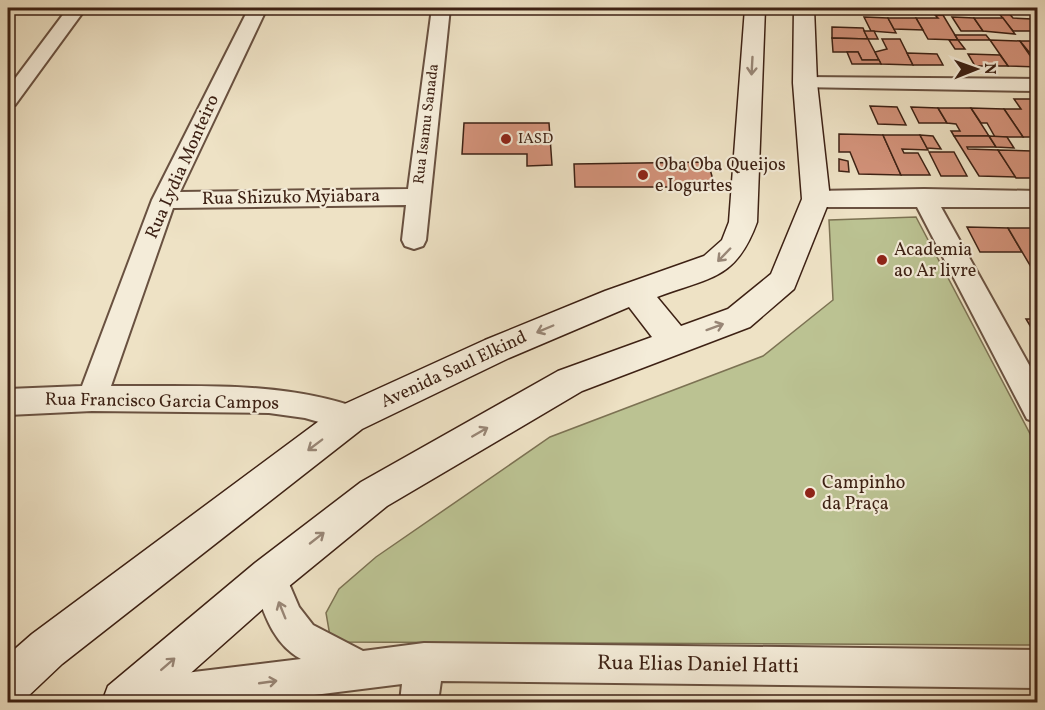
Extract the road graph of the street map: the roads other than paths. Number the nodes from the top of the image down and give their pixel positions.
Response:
1 (77, 8) edge
2 (258, 8) edge
3 (441, 8) edge
4 (755, 8) edge
5 (804, 8) edge
6 (805, 83) junction
7 (1038, 85) edge
8 (8, 101) edge
9 (418, 197) junction
10 (924, 197) junction
11 (816, 199) junction
12 (1038, 199) edge
13 (164, 200) junction
14 (414, 240) dead end
15 (636, 293) junction
16 (675, 342) junction
17 (1034, 397) edge
18 (92, 398) junction
19 (8, 402) edge
20 (350, 418) junction
21 (269, 577) junction
22 (424, 662) junction
23 (359, 669) junction
24 (1038, 669) edge
25 (8, 684) edge
26 (126, 701) edge
27 (419, 702) edge

1 - 8 street
2 - 13 street, Rua Lydia Monteiro
3 - 9 street, Rua Isamu Sanada
4 -> 15 main road, Avenida Saul Elkind
5 - 6 main road
6 - 7 street
6 - 11 main road
9 - 13 street, Rua Shizuko Myiabara
9 - 14 street, Rua Isamu Sanada
10 - 11 street
10 - 12 street
10 - 17 street
16 -> 11 main road
13 - 18 street, Rua Lydia Monteiro
15 - 16 main road
15 -> 20 main road, Avenida Saul Elkind
21 -> 16 main road
18 - 19 street, Rua Francisco Garcia Campos
18 - 20 street, Rua Francisco Garcia Campos
20 -> 25 main road, Avenida Saul Elkind
23 -> 21 street
26 -> 21 main road
22 - 23 street, Rua Elias Daniel Hatti
22 - 24 street, Rua Elias Daniel Hatti
22 - 27 street
26 -> 23 street, Rua Elias Daniel Hatti

